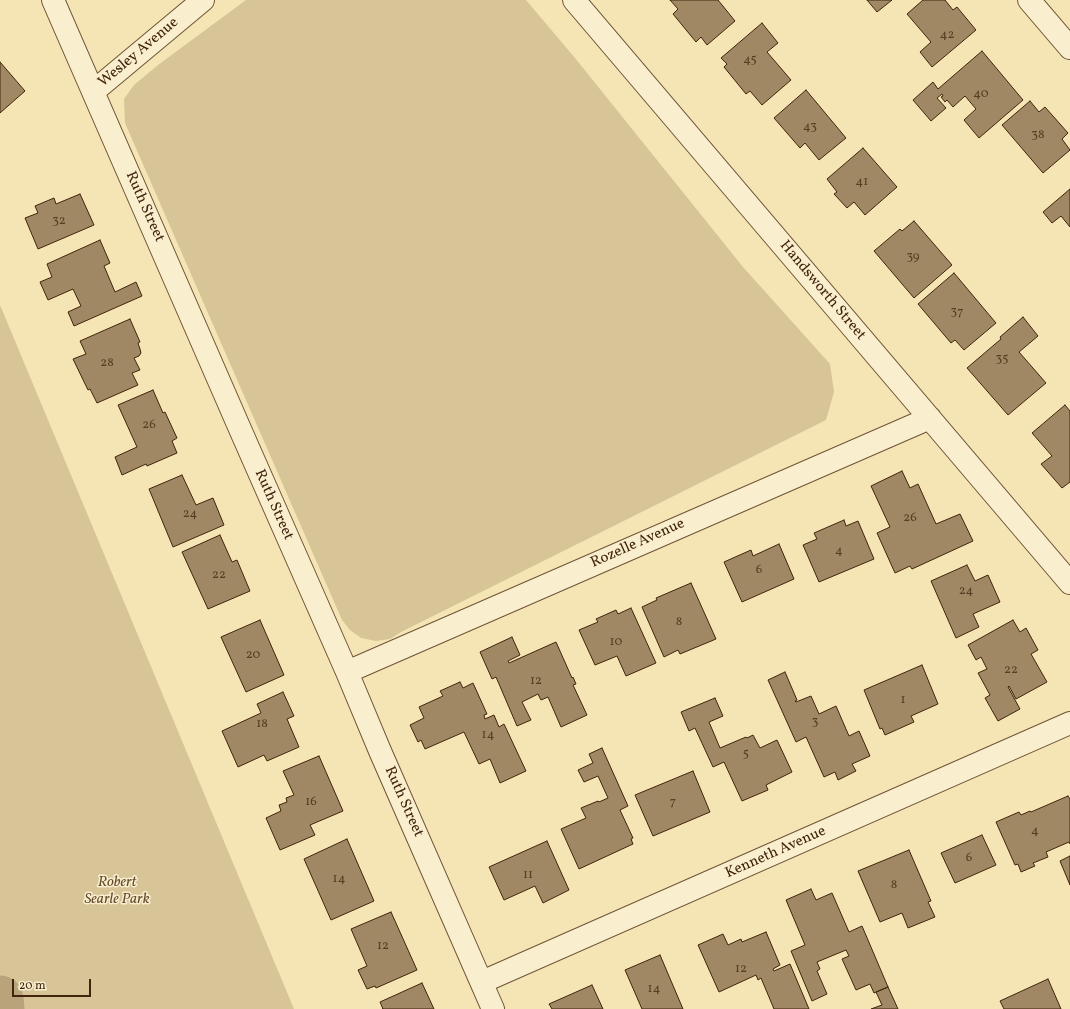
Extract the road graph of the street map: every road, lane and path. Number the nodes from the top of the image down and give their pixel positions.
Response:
1 (53, 0) edge
2 (203, 0) edge
3 (574, 0) edge
4 (1029, 0) edge
5 (1070, 48) edge
6 (94, 91) junction
7 (930, 418) junction
8 (1070, 583) edge
9 (347, 672) junction
10 (1070, 723) edge
11 (482, 982) junction
12 (493, 1009) edge

1 - 6 street, Ruth Street
2 - 6 street, Wesley Avenue
3 - 7 street, Handsworth Street
4 - 5 street
6 - 9 street, Ruth Street
7 - 8 street, Handsworth Street
7 - 9 street, Rozelle Avenue
9 - 11 street, Ruth Street
10 - 11 street, Kenneth Avenue
11 - 12 street, Ruth Street

